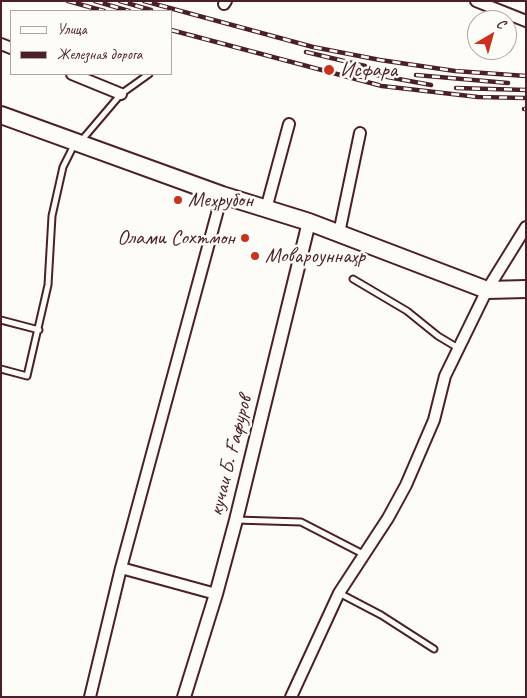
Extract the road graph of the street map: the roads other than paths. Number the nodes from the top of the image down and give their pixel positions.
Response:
1 (476, 1) edge
2 (526, 21) edge
3 (74, 75) edge
4 (148, 75) edge
5 (121, 94) junction
6 (1, 115) edge
7 (289, 124) dead end
8 (360, 133) dead end
9 (77, 143) junction
10 (222, 195) junction
11 (266, 209) junction
12 (309, 222) junction
13 (526, 227) edge
14 (339, 233) junction
15 (353, 279) dead end
16 (526, 289) edge
17 (487, 290) junction
18 (1, 320) edge
19 (39, 330) junction
20 (458, 348) junction
21 (1, 369) edge
22 (236, 520) junction
23 (363, 554) junction
24 (121, 568) junction
25 (339, 593) junction
26 (216, 594) junction
27 (434, 649) dead end
28 (90, 697) edge
29 (184, 697) edge
30 (291, 697) edge

1 - 2 street
3 - 5 street
4 - 5 lane
5 - 9 lane
6 - 9 main road
7 - 11 street
8 - 14 street
9 - 10 main road
9 - 19 lane
10 - 11 main road
10 - 24 street
11 - 12 main road
12 - 14 main road
12 - 22 street, кучаи Б. Ғафуров
13 - 17 street
14 - 17 main road
15 - 20 lane
16 - 17 main road
17 - 20 street
18 - 19 lane
19 - 21 lane
20 - 23 street
22 - 23 lane
22 - 26 street, кучаи Б. Ғафуров
23 - 25 street
24 - 26 street
24 - 28 street
25 - 27 lane
25 - 30 street
26 - 29 street, кучаи Б. Ғафуров

